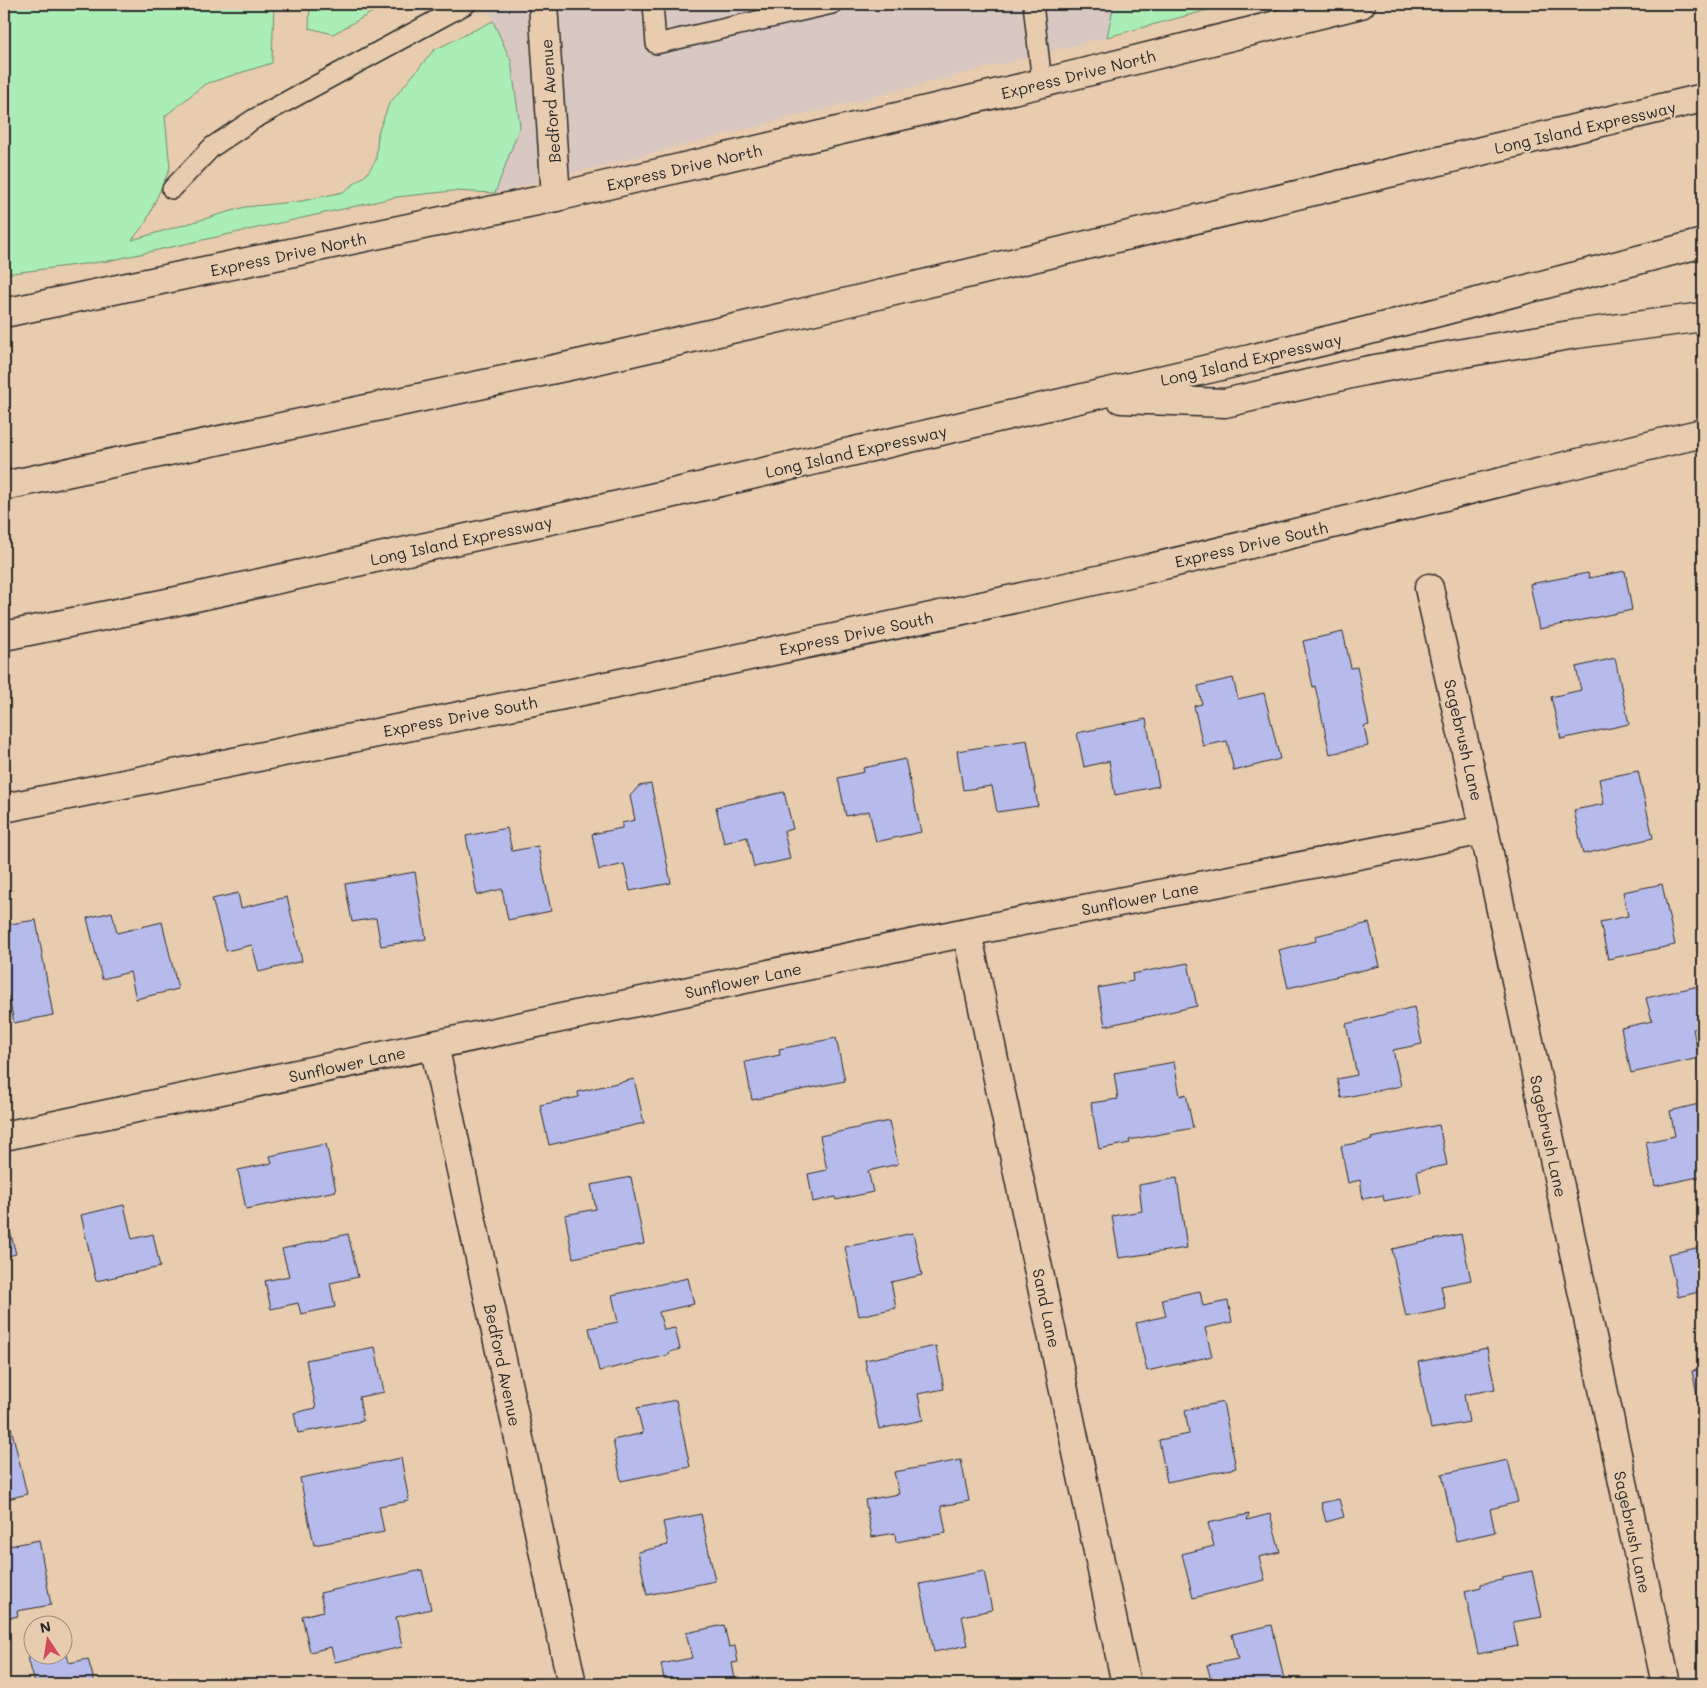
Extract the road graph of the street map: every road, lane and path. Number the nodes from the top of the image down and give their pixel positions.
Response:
1 (466, 4) edge
2 (543, 4) edge
3 (653, 4) edge
4 (832, 4) edge
5 (1033, 4) edge
6 (1360, 4) edge
7 (1042, 83) junction
8 (1696, 98) edge
9 (172, 189) dead end
10 (556, 197) junction
11 (1703, 243) edge
12 (4, 313) edge
13 (1703, 317) edge
14 (1085, 398) junction
15 (1703, 433) edge
16 (4, 486) edge
17 (1429, 588) dead end
18 (4, 636) edge
19 (4, 808) edge
20 (1484, 830) junction
21 (968, 932) junction
22 (434, 1045) junction
23 (4, 1136) edge
24 (572, 1684) edge
25 (1126, 1684) edge
26 (1666, 1684) edge

1 - 9 lane
2 - 10 main road, Bedford Avenue
3 - 4 lane
5 - 7 lane
6 - 7 main road, Express Drive North
7 - 10 main road, Express Drive North
8 - 16 main road, Long Island Expressway
10 - 12 main road, Express Drive North
11 - 14 main road, Long Island Expressway
13 - 14 main road
14 - 18 main road, Long Island Expressway
15 - 19 main road, Express Drive South
17 - 20 main road, Sagebrush Lane
20 - 21 main road, Sunflower Lane
20 - 26 main road, Sagebrush Lane
21 - 22 main road, Sunflower Lane
21 - 25 main road, Sand Lane
22 - 23 main road, Sunflower Lane
22 - 24 main road, Bedford Avenue

